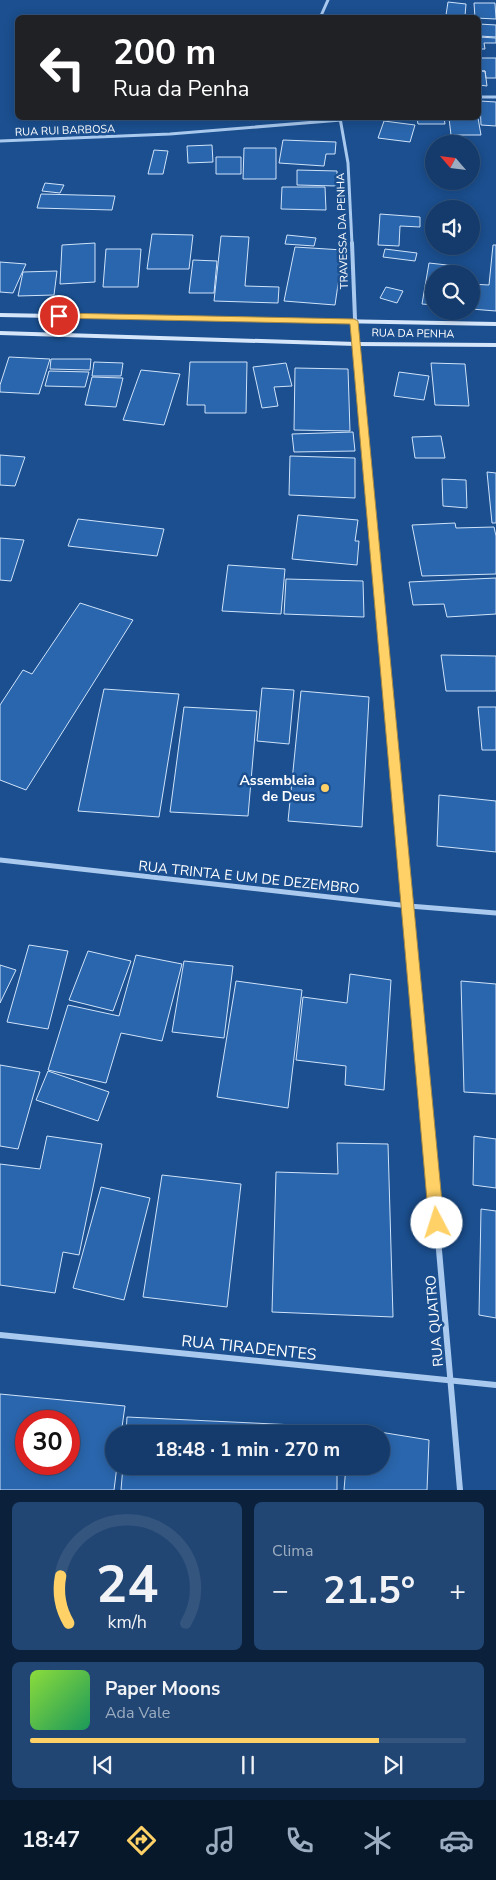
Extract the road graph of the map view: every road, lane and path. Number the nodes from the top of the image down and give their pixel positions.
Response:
1 (328, 0) edge
2 (321, 15) edge
3 (481, 97) edge
4 (496, 97) edge
5 (331, 120) edge
6 (341, 120) edge
7 (0, 141) edge
8 (0, 315) edge
9 (354, 321) junction
10 (496, 324) edge
11 (0, 333) edge
12 (356, 344) junction
13 (496, 345) edge
14 (0, 860) edge
15 (409, 906) junction
16 (496, 913) edge
17 (0, 1335) edge
18 (451, 1382) junction
19 (496, 1385) edge
20 (460, 1490) edge

1 - 2 street
3 - 4 street
5 - 7 street, RUA RUI BARBOSA
6 - 9 street, TRAVESSA DA PENHA
8 - 9 street, RUA DA PENHA
9 - 10 street, RUA DA PENHA
9 - 12 street, TRAVESSA DA PENHA
11 - 12 street, RUA DA PENHA
12 - 13 street, RUA DA PENHA
12 - 15 street, RUA QUATRO
14 - 15 street, RUA TRINTA E UM DE DEZEMBRO
15 - 16 street, RUA TRINTA E UM DE DEZEMBRO
15 - 18 street, RUA QUATRO
17 - 18 street, RUA TIRADENTES
18 - 19 street, RUA TIRADENTES
18 - 20 street, RUA QUATRO

